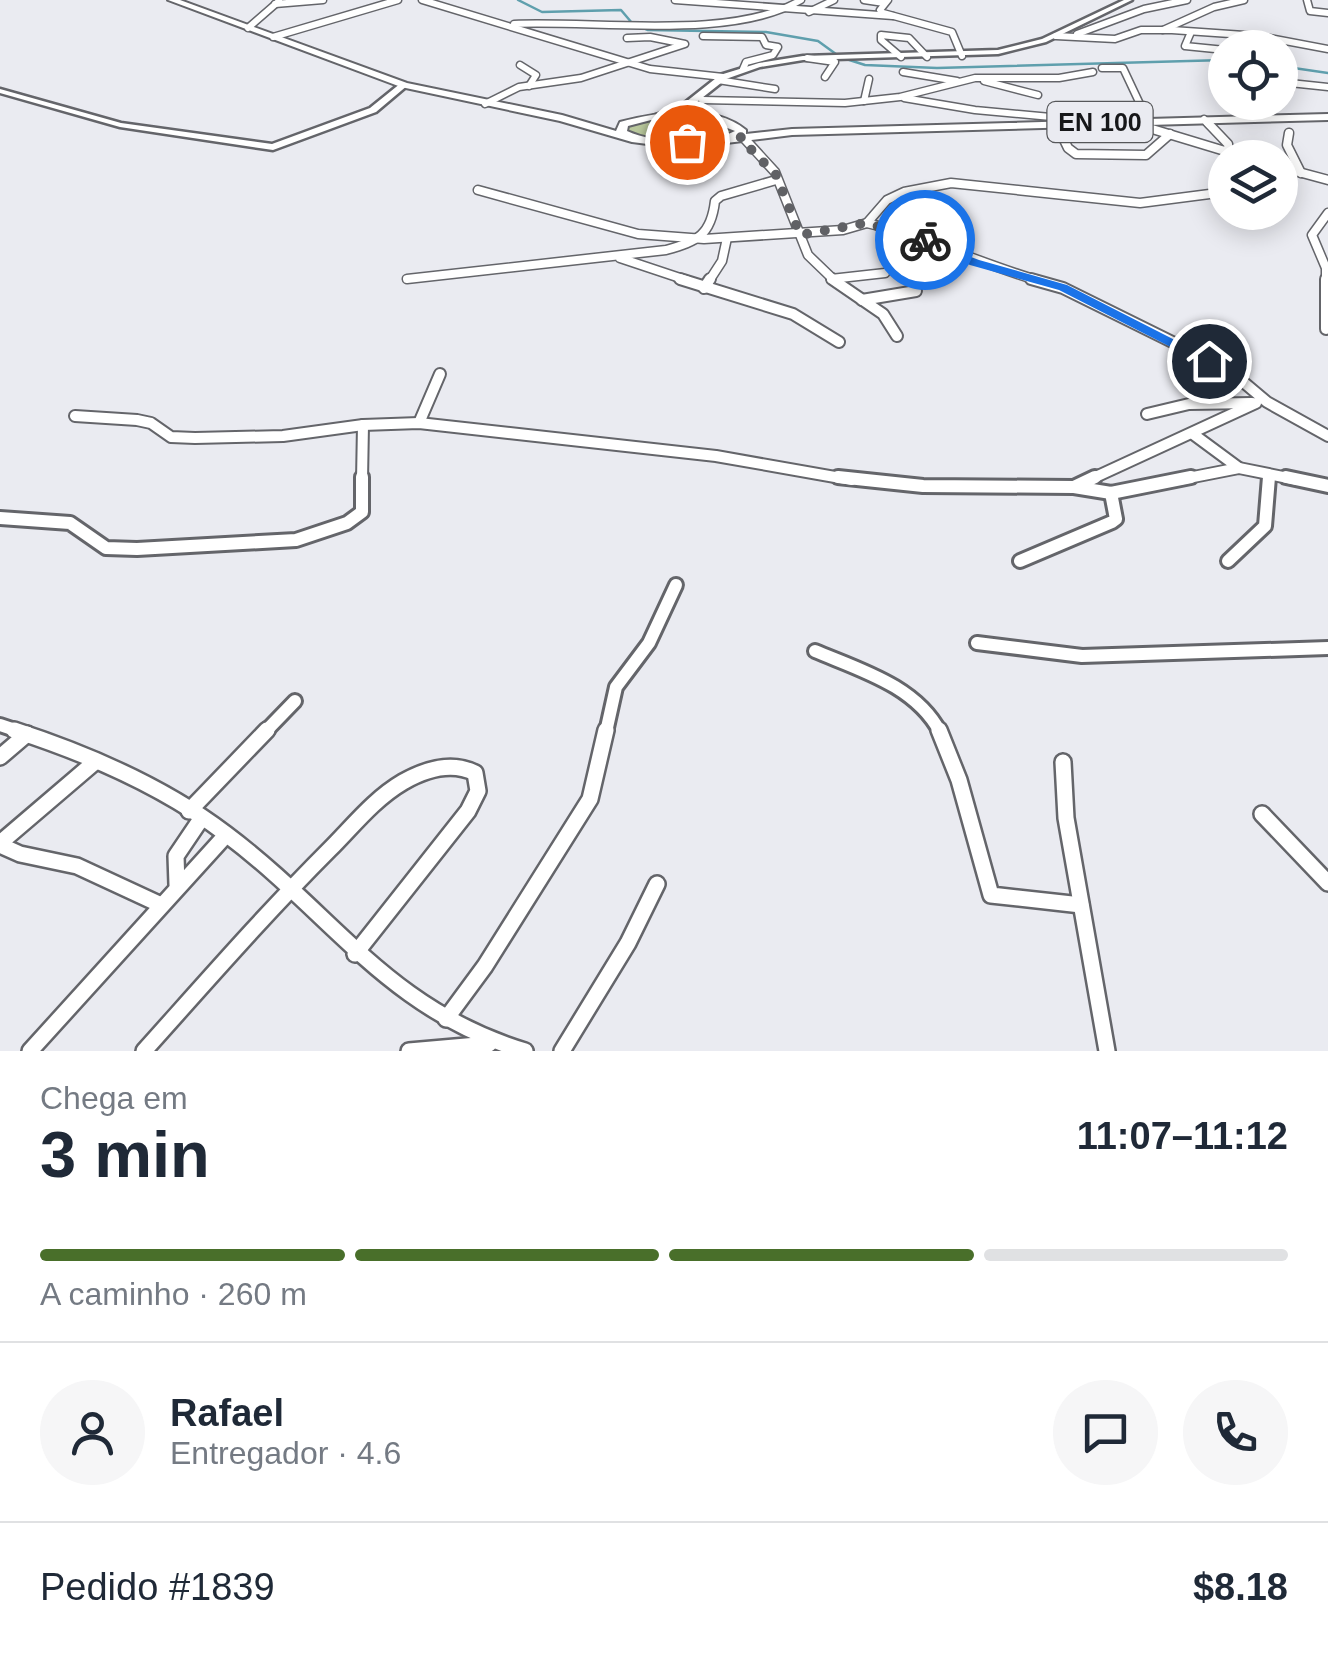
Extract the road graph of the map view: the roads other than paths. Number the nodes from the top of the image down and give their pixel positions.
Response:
1 (172, 0) edge
2 (324, 0) edge
3 (398, 0) edge
4 (422, 0) edge
5 (676, 0) edge
6 (772, 0) edge
7 (801, 0) edge
8 (834, 0) edge
9 (864, 0) edge
10 (1129, 0) edge
11 (1188, 0) edge
12 (1244, 0) edge
13 (1307, 0) edge
14 (707, 1) edge
15 (277, 2) edge
16 (886, 2) edge
17 (738, 3) edge
18 (721, 4) junction
19 (766, 8) junction
20 (790, 10) junction
21 (809, 12) junction
22 (1328, 13) edge
23 (893, 16) junction
24 (706, 20) junction
25 (505, 26) junction
26 (248, 28) junction
27 (1163, 30) junction
28 (1192, 32) junction
29 (1208, 33) edge
30 (703, 36) dead end
31 (1056, 36) junction
32 (1073, 36) junction
33 (273, 37) junction
34 (626, 38) dead end
35 (1298, 44) edge
36 (1208, 48) edge
37 (1328, 49) edge
38 (962, 56) junction
39 (901, 57) junction
40 (927, 57) junction
41 (804, 58) junction
42 (628, 62) junction
43 (520, 66) dead end
44 (1102, 68) dead end
45 (743, 69) junction
46 (903, 72) dead end
47 (1093, 72) dead end
48 (825, 76) dead end
49 (720, 78) junction
50 (868, 78) dead end
51 (975, 78) junction
52 (957, 81) junction
53 (1298, 82) edge
54 (404, 85) junction
55 (529, 86) junction
56 (1328, 87) edge
57 (706, 88) junction
58 (774, 89) dead end
59 (0, 92) edge
60 (1038, 95) dead end
61 (900, 97) junction
62 (702, 100) junction
63 (864, 101) junction
64 (485, 104) junction
65 (509, 108) junction
66 (645, 118) junction
67 (1327, 118) edge
68 (1204, 119) junction
69 (1148, 120) junction
70 (726, 122) junction
71 (1125, 122) junction
72 (1056, 124) junction
73 (871, 130) junction
74 (1289, 133) dead end
75 (1170, 134) junction
76 (744, 137) junction
77 (632, 138) junction
78 (729, 139) junction
79 (1224, 140) edge
80 (1208, 146) edge
81 (1298, 172) edge
82 (1302, 173) junction
83 (776, 180) junction
84 (1328, 180) edge
85 (478, 190) dead end
86 (1208, 194) edge
87 (1328, 213) edge
88 (866, 223) junction
89 (800, 235) junction
90 (727, 238) junction
91 (704, 239) junction
92 (620, 258) junction
93 (885, 272) dead end
94 (407, 278) dead end
95 (831, 279) junction
96 (704, 288) junction
97 (916, 291) dead end
98 (862, 300) junction
99 (1326, 330) edge
100 (897, 336) dead end
101 (839, 342) dead end
102 (440, 374) dead end
103 (1262, 403) junction
104 (1147, 414) dead end
105 (76, 416) dead end
106 (419, 423) junction
107 (363, 425) junction
108 (1193, 434) junction
109 (1328, 436) edge
110 (1239, 468) junction
111 (1268, 475) junction
112 (1328, 486) edge
113 (1074, 487) junction
114 (1111, 493) junction
115 (0, 518) edge
116 (1228, 561) dead end
117 (1020, 562) dead end
118 (676, 585) dead end
119 (977, 643) dead end
120 (1328, 648) edge
121 (815, 651) dead end
122 (295, 701) dead end
123 (0, 725) edge
124 (27, 734) junction
125 (0, 757) edge
126 (96, 761) junction
127 (1062, 762) dead end
128 (1262, 814) dead end
129 (195, 815) junction
130 (226, 834) junction
131 (0, 844) edge
132 (1328, 883) edge
133 (177, 884) junction
134 (657, 884) dead end
135 (289, 891) junction
136 (159, 904) junction
137 (1081, 905) junction
138 (355, 954) junction
139 (446, 1019) junction
140 (491, 1044) junction
141 (517, 1050) edge
142 (30, 1051) edge
143 (144, 1051) edge
144 (408, 1051) edge
145 (562, 1051) edge
146 (1107, 1051) edge

1 - 26 main road, EN 100
2 - 15 street
3 - 33 street
4 - 25 street
5 - 14 street
6 - 19 street
7 - 20 street
8 - 21 street
9 - 16 street
10 - 31 street
11 - 32 street
12 - 27 street
13 - 22 street
14 - 18 street
15 - 26 street
16 - 23 street
17 - 18 street
17 - 19 street
18 - 24 street
19 - 20 street
20 - 21 street
20 - 24 street
21 - 23 street
23 - 38 street
24 - 25 street
25 - 42 street
26 - 33 main road, EN 100
27 - 28 street
27 - 32 street
28 - 29 street
28 - 36 street
30 - 45 street
31 - 32 street
31 - 38 street
33 - 54 main road, EN 100
34 - 42 street
35 - 37 street
38 - 40 street
39 - 40 street
39 - 40 street
39 - 41 street
41 - 45 street
41 - 48 street
42 - 49 street
42 - 55 street
43 - 55 street
44 - 69 street
45 - 49 street
46 - 52 street
47 - 51 street
49 - 57 street
49 - 58 street
50 - 63 street
51 - 52 street
51 - 60 street
52 - 61 street
53 - 56 street
54 - 59 street
54 - 64 main road, EN 100
55 - 64 street
57 - 62 street
57 - 66 street
61 - 63 street
61 - 71 street
62 - 63 street
62 - 70 street
64 - 65 main road, EN 100
65 - 66 main road, EN 100
65 - 77 main road, EN 100
66 - 70 main road, EN 100
66 - 77 main road
67 - 68 main road, EN 100
68 - 69 main road, EN 100
68 - 79 street
69 - 71 main road, EN 100
70 - 73 main road, EN 100
70 - 78 main road
71 - 72 main road, EN 100
71 - 75 street
72 - 73 main road, EN 100
72 - 75 street
73 - 76 main road, EN 100
74 - 82 street
75 - 80 street
76 - 78 main road, EN 100
76 - 83 street
77 - 78 main road, EN 100
81 - 82 street
82 - 84 street
83 - 89 street
83 - 91 street
85 - 91 street
86 - 88 street
87 - 99 street
88 - 89 street
88 - 103 street
89 - 90 street
89 - 95 street
90 - 91 street
90 - 96 street
91 - 92 street
92 - 94 street
92 - 96 street
93 - 95 street
95 - 98 street
96 - 101 street
97 - 98 street
98 - 100 street
102 - 106 street
103 - 104 street
103 - 108 street
103 - 109 street
105 - 107 street
106 - 107 street
106 - 113 street
107 - 115 street
108 - 110 street
108 - 113 street
110 - 111 street
110 - 114 street
111 - 112 street
111 - 116 street
113 - 114 street
114 - 117 street
118 - 139 street
119 - 120 street
121 - 137 street
122 - 129 street
123 - 124 street
124 - 125 street
124 - 126 street
126 - 129 street
126 - 131 street
127 - 137 street
128 - 132 street
129 - 130 street
129 - 133 street
130 - 133 street
130 - 135 street
131 - 136 street
133 - 136 street
134 - 145 street
135 - 138 street
135 - 138 street
135 - 143 street
136 - 142 street
137 - 146 street
138 - 139 street
139 - 140 street
140 - 141 street
140 - 144 street

